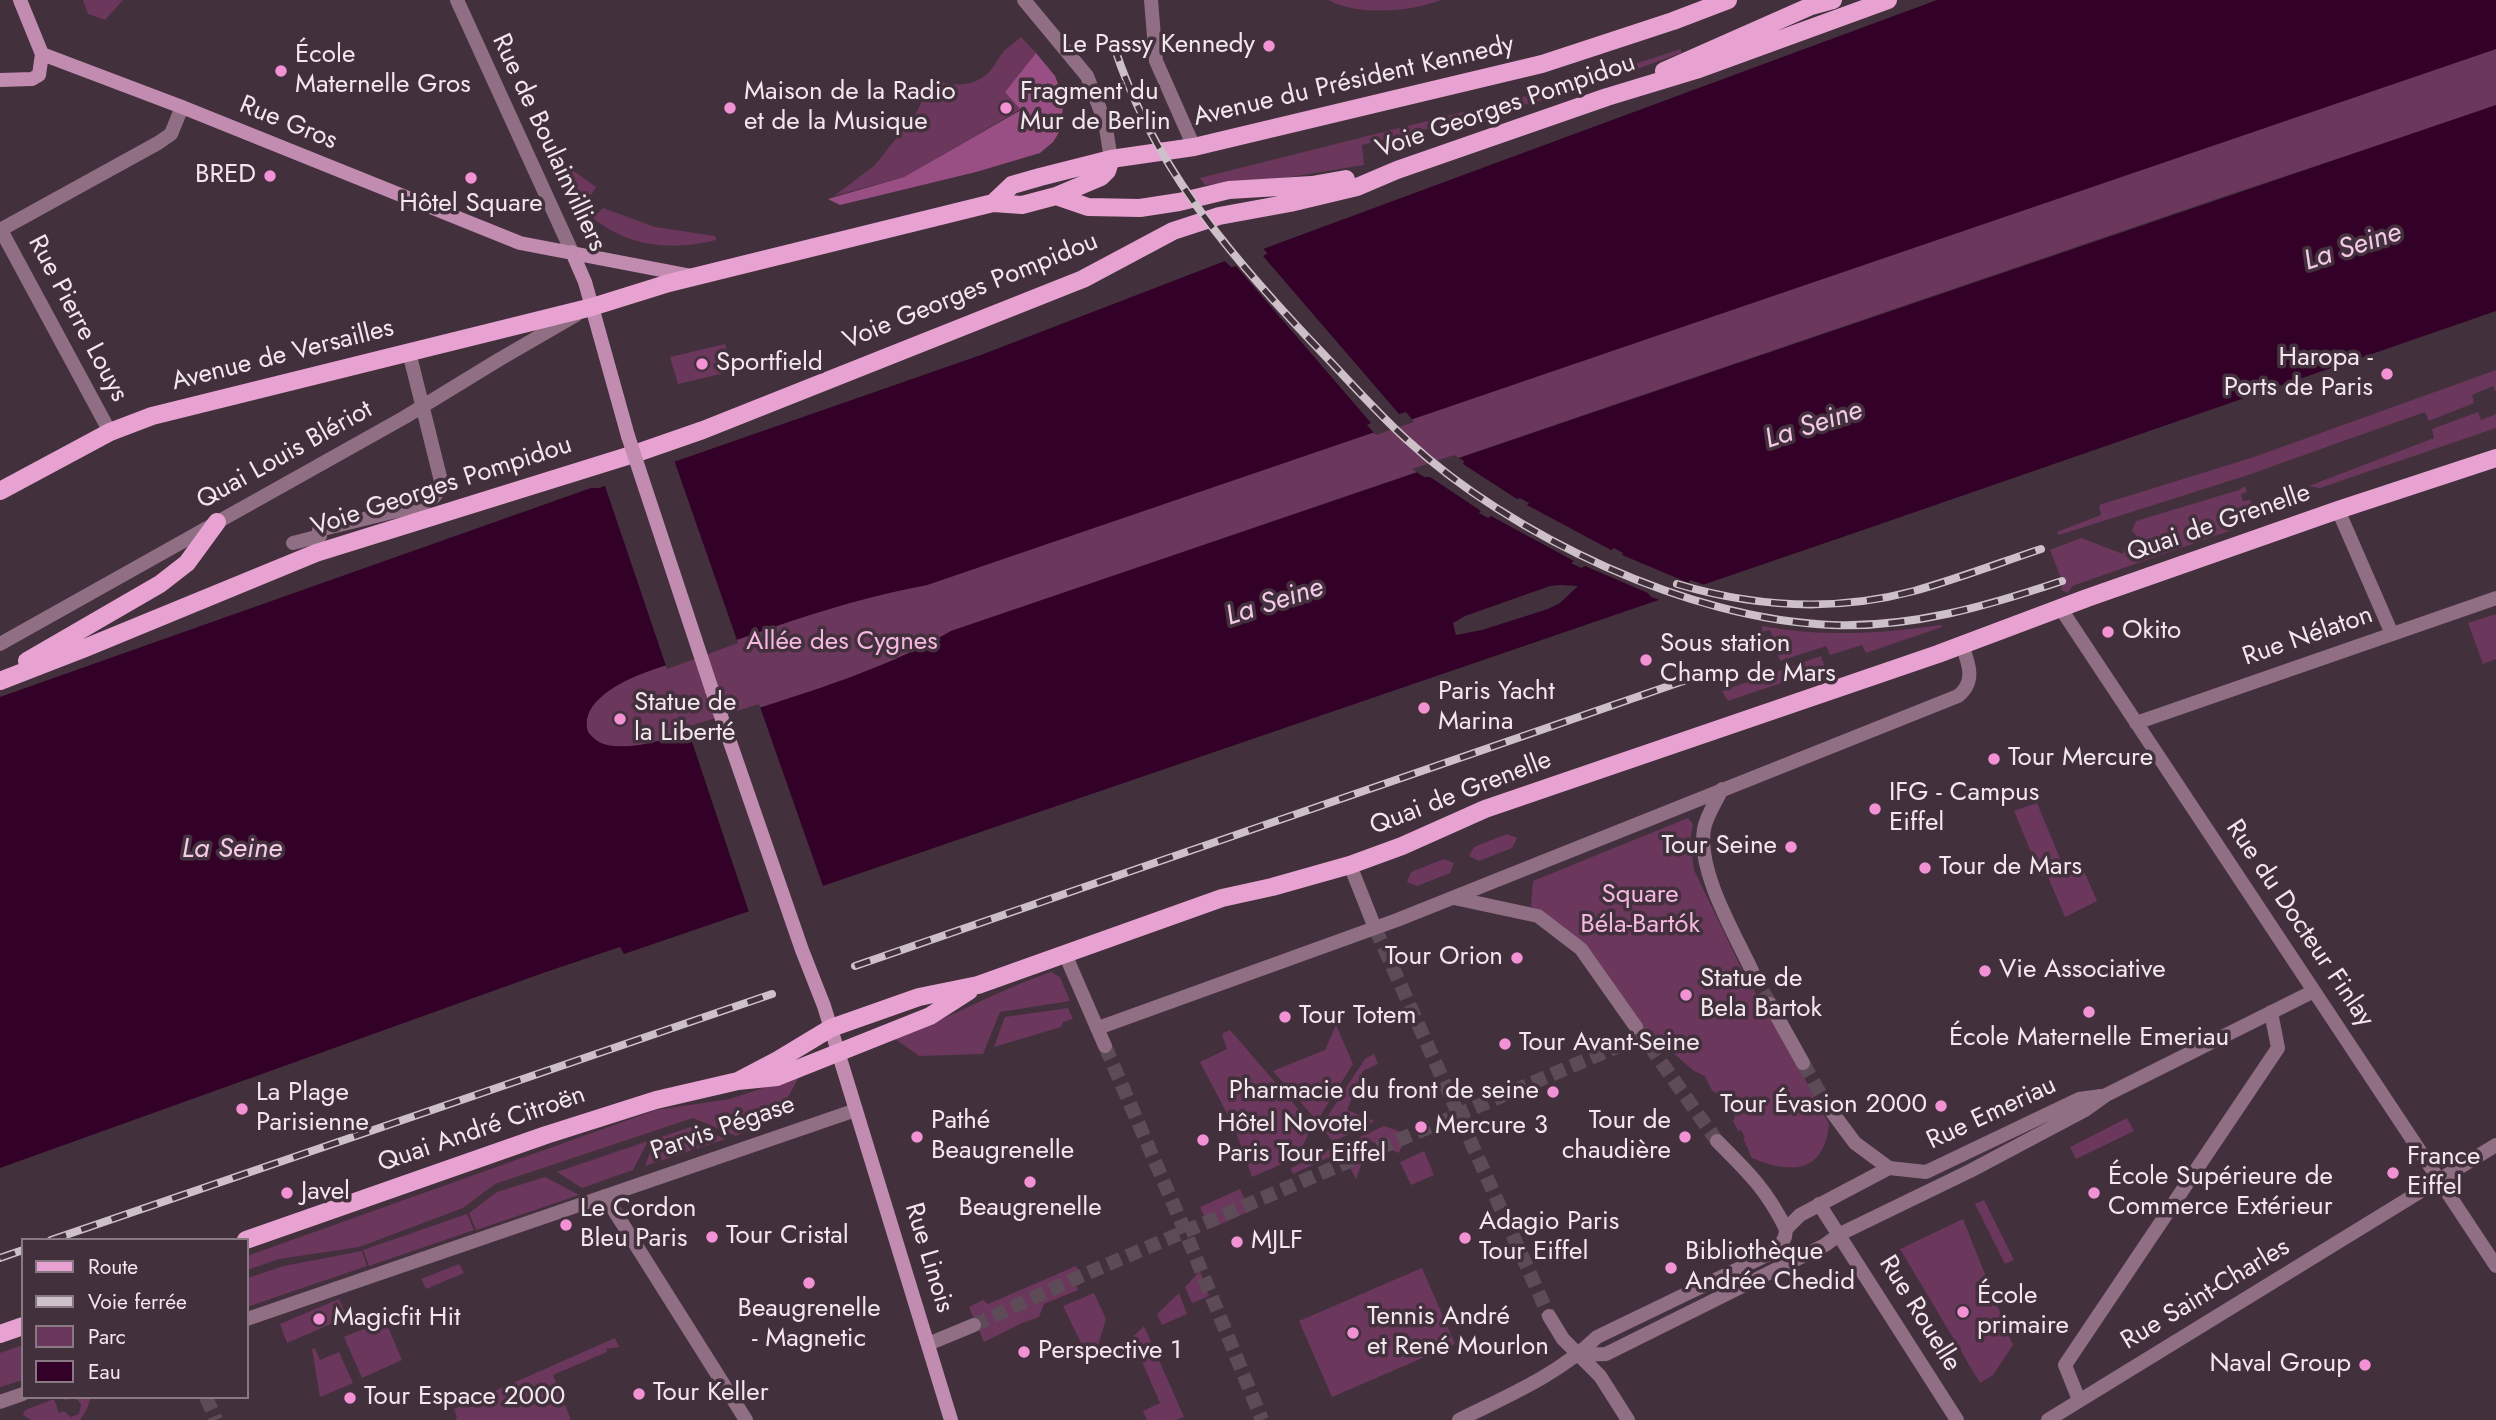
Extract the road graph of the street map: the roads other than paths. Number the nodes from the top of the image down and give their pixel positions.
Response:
1 (20, 0) edge
2 (457, 0) edge
3 (1024, 0) edge
4 (1151, 0) edge
5 (1833, 0) edge
6 (1888, 0) edge
7 (1723, 1) edge
8 (1808, 3) edge
9 (42, 54) junction
10 (0, 80) edge
11 (1607, 97) junction
12 (182, 107) junction
13 (1194, 147) junction
14 (1111, 159) junction
15 (1397, 170) junction
16 (1056, 196) junction
17 (993, 203) junction
18 (1, 230) edge
19 (572, 253) junction
20 (697, 276) junction
21 (592, 307) junction
22 (408, 352) junction
23 (423, 407) junction
24 (110, 432) junction
25 (2496, 458) edge
26 (0, 491) edge
27 (2338, 510) junction
28 (217, 522) junction
29 (293, 543) dead end
30 (2496, 598) edge
31 (2061, 609) junction
32 (2392, 634) junction
33 (0, 644) edge
34 (1962, 645) junction
35 (0, 679) edge
36 (2136, 723) junction
37 (1722, 789) junction
38 (1350, 865) junction
39 (1452, 898) junction
40 (1376, 928) junction
41 (802, 950) joint
42 (1065, 954) junction
43 (1753, 973) tunnel mouth
44 (978, 985) junction
45 (2314, 991) junction
46 (1770, 1004) tunnel mouth
47 (2272, 1012) junction
48 (1636, 1027) tunnel mouth
49 (831, 1028) junction
50 (1098, 1028) junction
51 (1105, 1046) tunnel mouth
52 (839, 1052) junction
53 (1803, 1063) tunnel mouth
54 (737, 1081) junction
55 (2106, 1095) junction
56 (1826, 1104) tunnel mouth
57 (856, 1110) junction
58 (1717, 1141) tunnel mouth
59 (2496, 1145) edge
60 (1889, 1168) junction
61 (2440, 1181) junction
62 (605, 1196) junction
63 (1819, 1204) junction
64 (1786, 1229) junction
65 (1840, 1234) junction
66 (248, 1239) edge
67 (2496, 1266) edge
68 (1549, 1315) tunnel mouth
69 (248, 1319) edge
70 (974, 1325) tunnel mouth
71 (21, 1327) edge
72 (0, 1334) edge
73 (928, 1344) junction
74 (1579, 1355) junction
75 (21, 1395) edge
76 (2080, 1400) junction
77 (0, 1402) edge
78 (746, 1420) edge
79 (951, 1420) edge
80 (1459, 1420) edge
81 (1628, 1420) edge
82 (1957, 1420) edge
83 (2048, 1420) edge

1 - 9 street
2 - 19 street, Rue de Boulainvilliers
3 - 14 street
4 - 13 street
5 - 8 main road
6 - 11 main road, Voie Georges Pompidou
7 - 13 main road, Avenue du Président Kennedy
8 - 11 main road
9 - 10 street
9 - 12 street, Rue Gros
11 - 15 main road, Voie Georges Pompidou
12 - 18 street
12 - 19 street, Rue Gros
13 - 14 main road, Avenue du Président Kennedy
14 - 16 main road, Avenue du Président Kennedy
14 - 17 main road, Avenue du Président Kennedy
15 - 16 main road
15 - 35 main road, Voie Georges Pompidou
16 - 17 main road, Avenue du Président Kennedy
17 - 20 main road, Avenue du Président Kennedy
18 - 24 street, Rue Pierre Louys
19 - 20 street, Avenue du Président Kennedy
19 - 21 street, Rue de Boulainvilliers
20 - 21 main road, Avenue du Président Kennedy
21 - 22 main road, Avenue de Versailles
21 - 23 street, Quai Louis Blériot
21 - 41 street, Rue de Boulainvilliers, bridge
22 - 23 street
22 - 24 main road, Avenue de Versailles
23 - 28 street, Quai Louis Blériot
23 - 29 street
24 - 26 main road, Avenue de Versailles
25 - 27 main road, Quai de Grenelle
27 - 31 main road, Quai de Grenelle
27 - 32 street
28 - 33 street, Quai Louis Blériot
28 - 35 main road
30 - 32 street, Rue Nélaton
31 - 34 main road, Quai de Grenelle
31 - 36 street, Rue du Docteur Finlay
32 - 36 street, Rue Nélaton
34 - 37 street
34 - 38 main road, Quai de Grenelle
36 - 45 street, Rue du Docteur Finlay
37 - 39 street
37 - 43 street
38 - 40 street
38 - 42 main road, Quai de Grenelle
39 - 40 street
39 - 48 street
40 - 50 street
41 - 49 street, Rue Linois
42 - 44 main road, Quai de Grenelle
42 - 50 street
44 - 49 main road, Quai de Grenelle
44 - 52 main road, Quai de Grenelle
45 - 47 street, Rue Emeriau
45 - 61 street, Rue du Docteur Finlay
46 - 53 street
47 - 55 street, Rue Emeriau
47 - 76 street
49 - 52 street, Rue Linois
49 - 54 main road, Quai André Citroën
50 - 51 street
52 - 54 main road, Quai André Citroën
52 - 57 street, Rue Linois
54 - 66 main road, Quai André Citroën
55 - 60 street, Rue Emeriau
55 - 65 street, Rue Emeriau
56 - 60 street
57 - 62 street, Parvis Pégase
57 - 73 street, Rue Linois
58 - 64 street
59 - 61 street, Rue Saint-Charles
60 - 63 street, Rue Emeriau
61 - 67 street, Rue du Docteur Finlay
61 - 76 street, Rue Saint-Charles
62 - 69 street
62 - 78 street
63 - 64 street, Rue Emeriau
63 - 65 street, Rue Rouelle
64 - 74 street, Rue Emeriau
65 - 74 street, Rue Emeriau
65 - 82 street, Rue Rouelle
68 - 74 street
70 - 73 street
71 - 72 main road
73 - 79 street, Rue Linois
74 - 80 street, Rue Emeriau
74 - 81 street
75 - 77 street
76 - 83 street, Rue Saint-Charles

